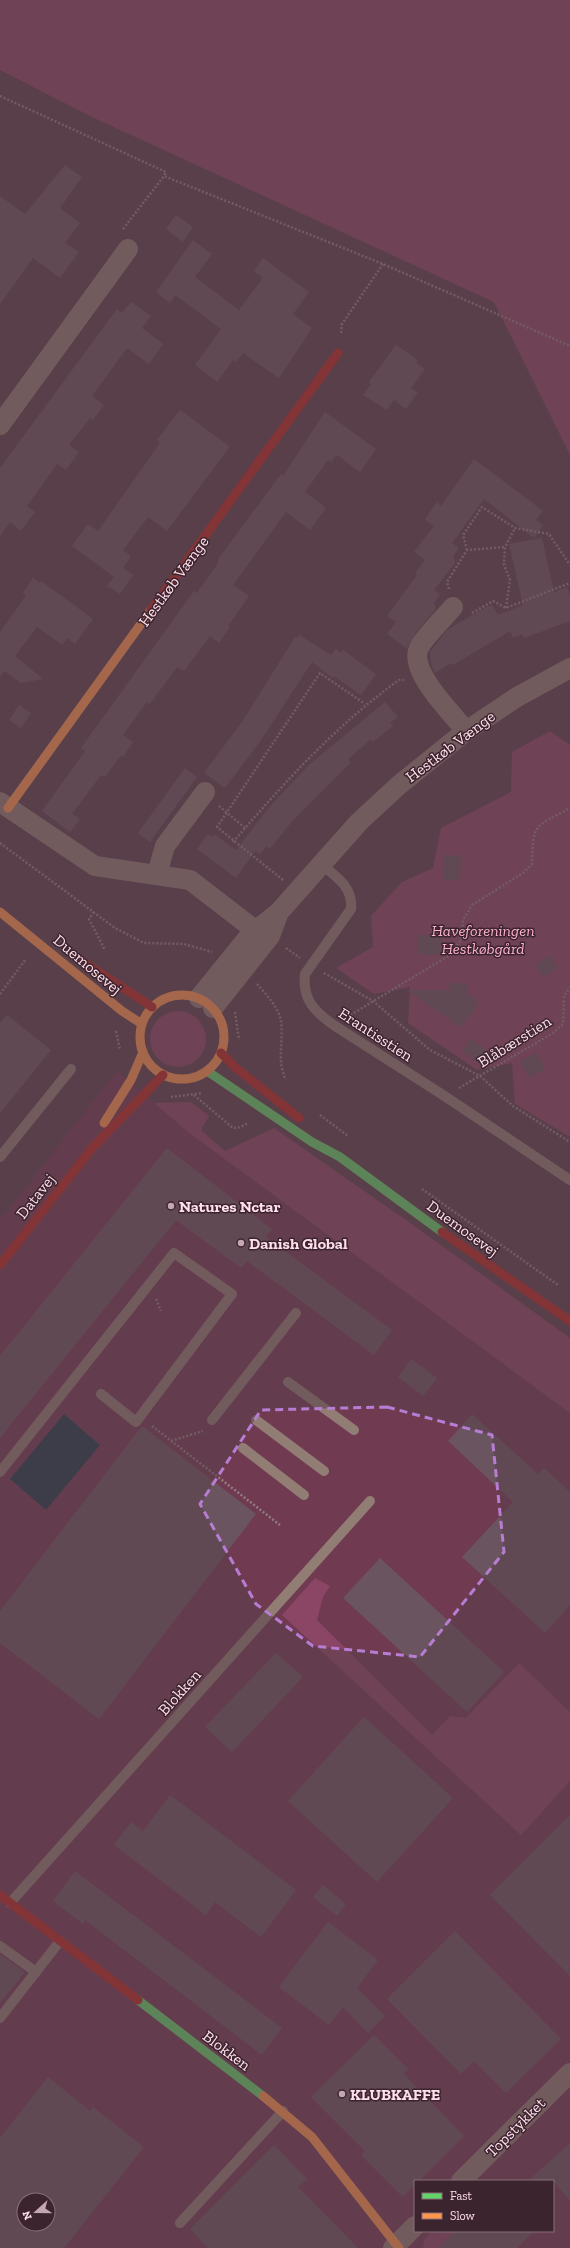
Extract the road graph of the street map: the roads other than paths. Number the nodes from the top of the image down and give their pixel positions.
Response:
1 (128, 249) road end
2 (338, 353) road end
3 (0, 425) edge
4 (453, 608) road end
5 (570, 668) edge
6 (466, 731) junction
7 (205, 792) road end
8 (4, 805) edge
9 (320, 863) junction
10 (157, 874) junction
11 (0, 912) edge
12 (17, 925) junction
13 (263, 933) junction
14 (206, 1003) junction
15 (152, 1007) junction
16 (142, 1024) junction
17 (142, 1052) junction
18 (221, 1053) junction
19 (71, 1069) dead end
20 (207, 1071) junction
21 (163, 1075) junction
22 (309, 1126) dead end
23 (321, 1135) dead end
24 (93, 1147) junction
25 (0, 1157) edge
26 (340, 1157) junction
27 (570, 1180) edge
28 (0, 1264) edge
29 (296, 1313) dead end
30 (570, 1321) edge
31 (288, 1382) dead end
32 (101, 1394) dead end
33 (212, 1420) road end
34 (256, 1420) dead end
35 (354, 1430) dead end
36 (243, 1448) dead end
37 (324, 1471) dead end
38 (0, 1472) edge
39 (304, 1495) dead end
40 (370, 1502) dead end
41 (0, 1895) edge
42 (10, 1903) junction
43 (60, 1941) junction
44 (0, 1946) edge
45 (36, 1972) junction
46 (0, 2018) edge
47 (570, 2073) edge
48 (283, 2111) junction
49 (462, 2180) edge
50 (180, 2223) dead end
51 (414, 2227) edge
52 (396, 2247) edge

1 - 3 street
2 - 8 street, Hestkøb Vænge
4 - 6 street
5 - 6 street, Hestkøb Vænge
6 - 9 street, Hestkøb Vænge
7 - 10 street
8 - 10 street, Hestkøb Vænge
9 - 13 street, Hestkøb Vænge
9 - 27 lane, Erantisstien
10 - 13 street, Hestkøb Vænge
11 - 12 street, Duemosevej
12 - 15 street, Duemosevej
12 - 16 street, Duemosevej
13 - 14 street, Hestkøb Vænge
14 - 15 street
14 - 18 street
15 - 16 street
16 - 17 street
17 - 21 street
17 - 24 street, Datavej
18 - 20 street
18 - 22 street
19 - 25 lane
20 - 21 street
20 - 26 street, Duemosevej
21 - 24 street, Datavej
23 - 26 street, Duemosevej
24 - 28 street, Datavej
26 - 30 street, Duemosevej
29 - 33 lane
31 - 35 lane
32 - 38 lane
34 - 37 lane
36 - 39 lane
40 - 42 lane, Blokken
41 - 42 street, Blokken
42 - 43 street, Blokken
43 - 45 lane
43 - 48 street, Blokken
44 - 45 lane
45 - 46 lane
47 - 49 street, Topstykket
48 - 50 lane
48 - 52 street, Blokken
51 - 52 street

